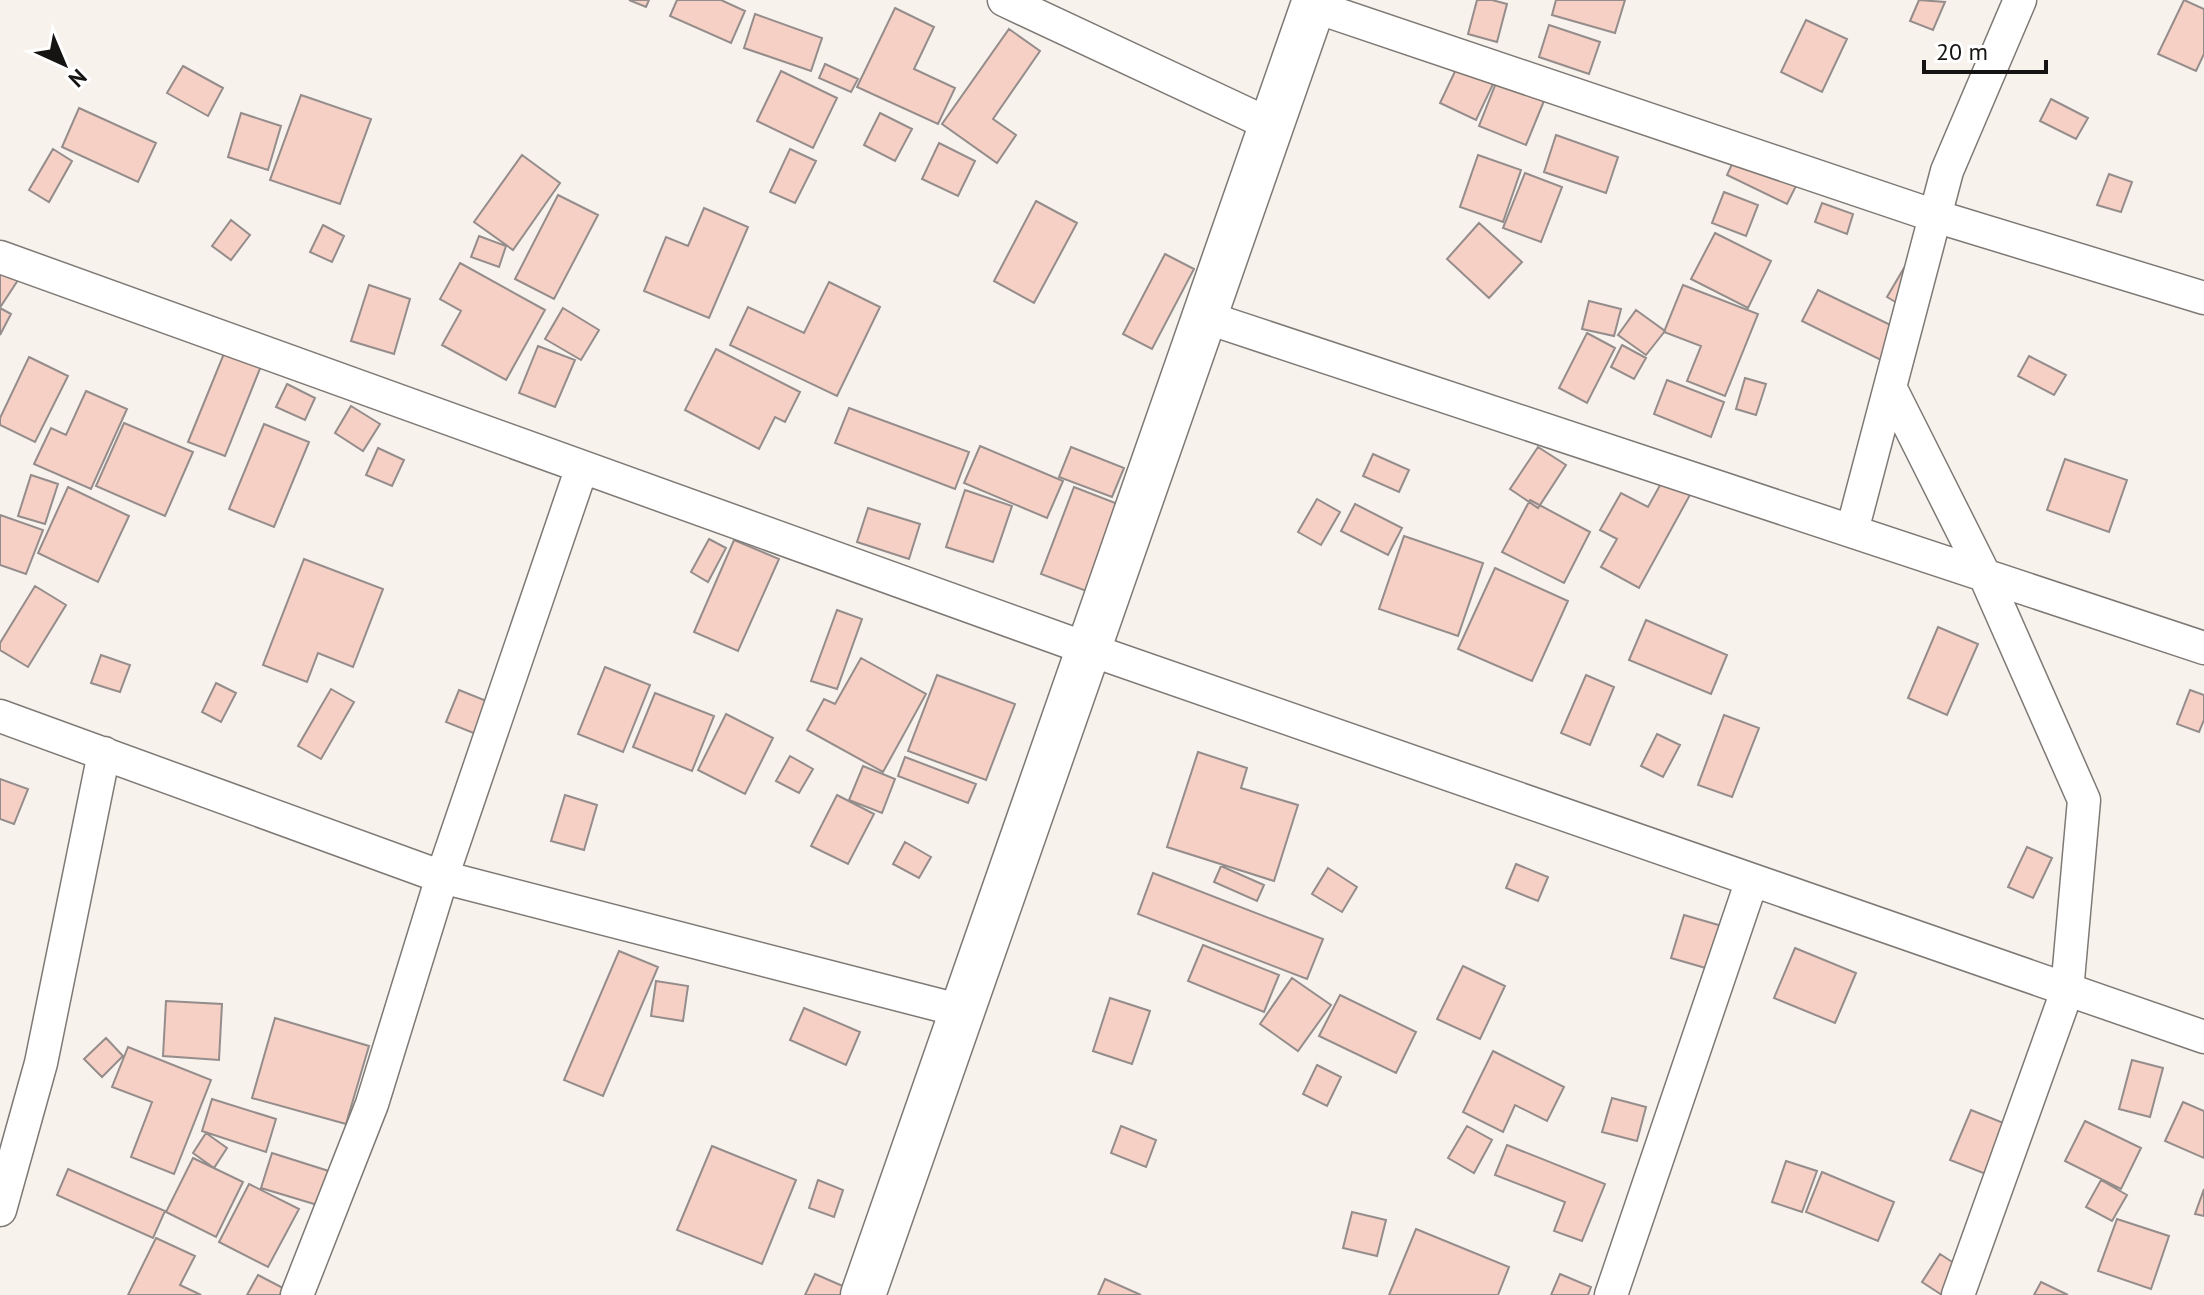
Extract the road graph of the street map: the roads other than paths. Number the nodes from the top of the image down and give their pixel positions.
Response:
1 (1004, 0) edge
2 (2020, 0) edge
3 (1314, 3) edge
4 (1271, 125) junction
5 (1935, 216) junction
6 (0, 257) edge
7 (2204, 298) edge
8 (1205, 317) junction
9 (1890, 387) junction
10 (582, 467) junction
11 (1852, 531) junction
12 (1985, 576) junction
13 (2204, 648) edge
14 (1088, 649) junction
15 (0, 716) edge
16 (104, 753) junction
17 (442, 877) junction
18 (1752, 880) junction
19 (2067, 991) junction
20 (962, 1011) junction
21 (2204, 1037) edge
22 (0, 1210) edge
23 (297, 1295) edge
24 (863, 1295) edge
25 (1611, 1295) edge
26 (1958, 1295) edge

1 - 4 street
2 - 5 street
3 - 4 main road
3 - 5 street
4 - 8 main road
5 - 7 street
5 - 9 street
6 - 10 street
8 - 11 street
8 - 14 main road
9 - 11 street
9 - 12 street
10 - 14 street
10 - 17 street
11 - 12 street
12 - 13 street
12 - 19 street
14 - 18 street
14 - 20 main road
15 - 16 street
16 - 17 street
16 - 22 street
17 - 20 street
17 - 23 street
18 - 19 street
18 - 25 street
19 - 21 street
19 - 26 street
20 - 24 main road

